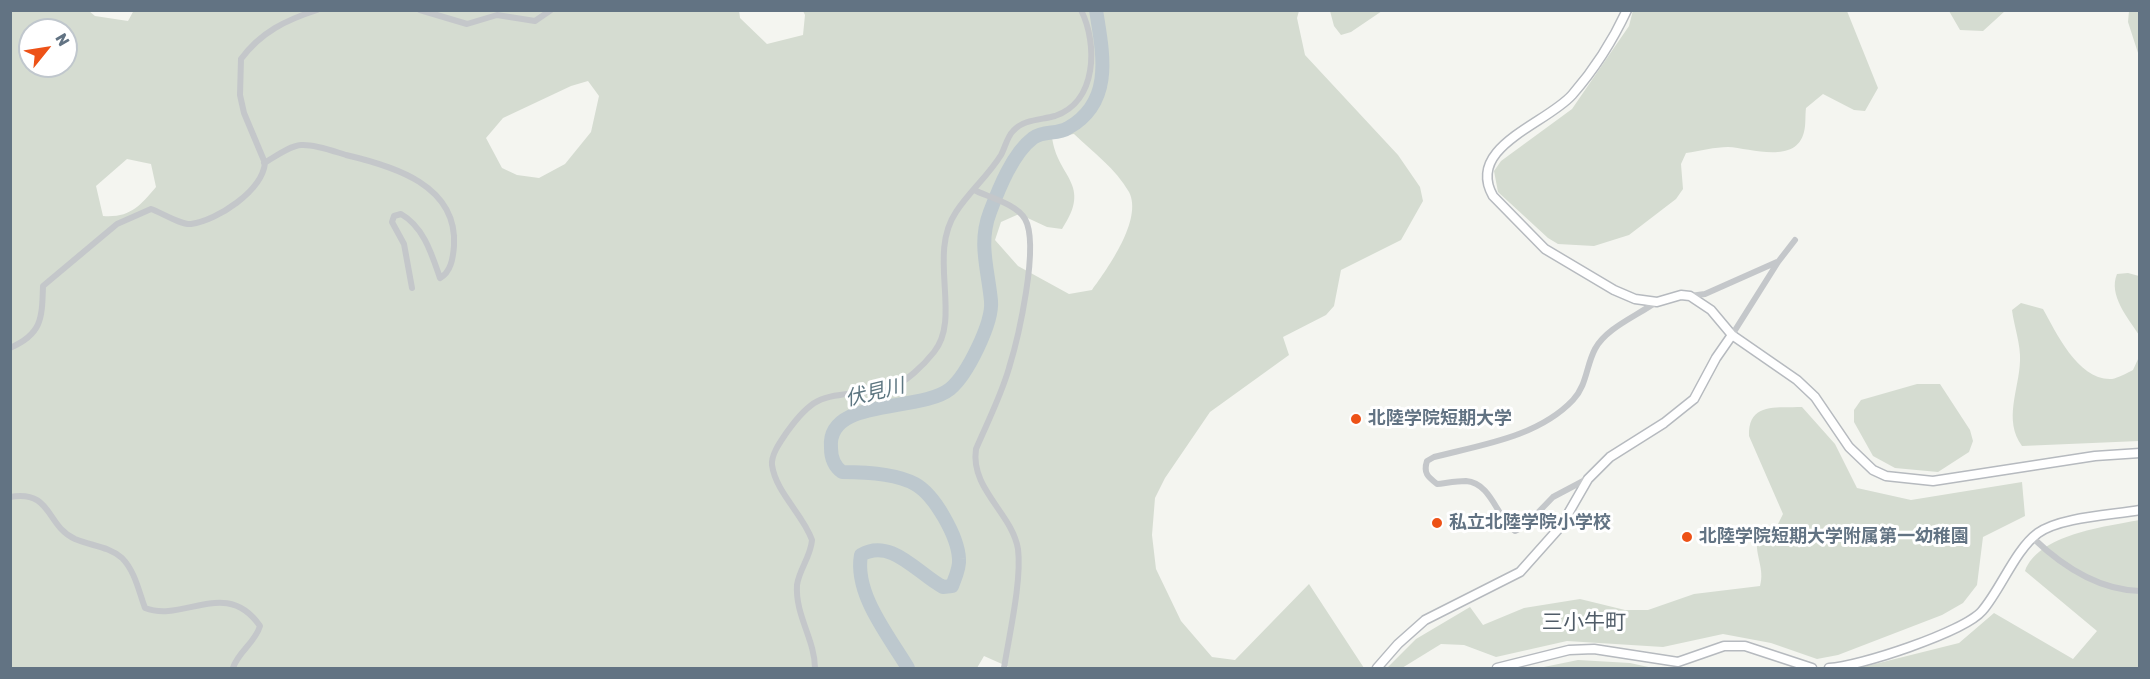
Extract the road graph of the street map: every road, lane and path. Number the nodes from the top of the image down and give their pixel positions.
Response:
1 (317, 10) edge
2 (420, 10) edge
3 (551, 10) edge
4 (1081, 10) edge
5 (1627, 10) edge
6 (264, 163) junction
7 (974, 190) junction
8 (1795, 240) dead end
9 (1778, 262) junction
10 (412, 288) dead end
11 (1690, 296) junction
12 (1657, 302) junction
13 (1732, 335) junction
14 (10, 348) edge
15 (2139, 453) edge
16 (1588, 479) junction
17 (10, 497) edge
18 (2139, 510) edge
19 (2032, 538) junction
20 (2139, 591) edge
21 (233, 669) edge
22 (815, 669) edge
23 (1004, 669) edge
24 (1377, 669) edge
25 (1497, 669) edge
26 (1812, 669) edge
27 (1829, 669) edge

1 - 6 street
2 - 3 street
4 - 7 street
5 - 12 street
6 - 10 street
6 - 14 street
7 - 22 street
7 - 23 street
8 - 9 street
9 - 11 street
9 - 13 street
11 - 12 street
11 - 13 street
12 - 16 street
13 - 15 street
13 - 16 street
16 - 24 street
17 - 21 street
18 - 19 street
19 - 20 street
19 - 27 street
25 - 26 street

